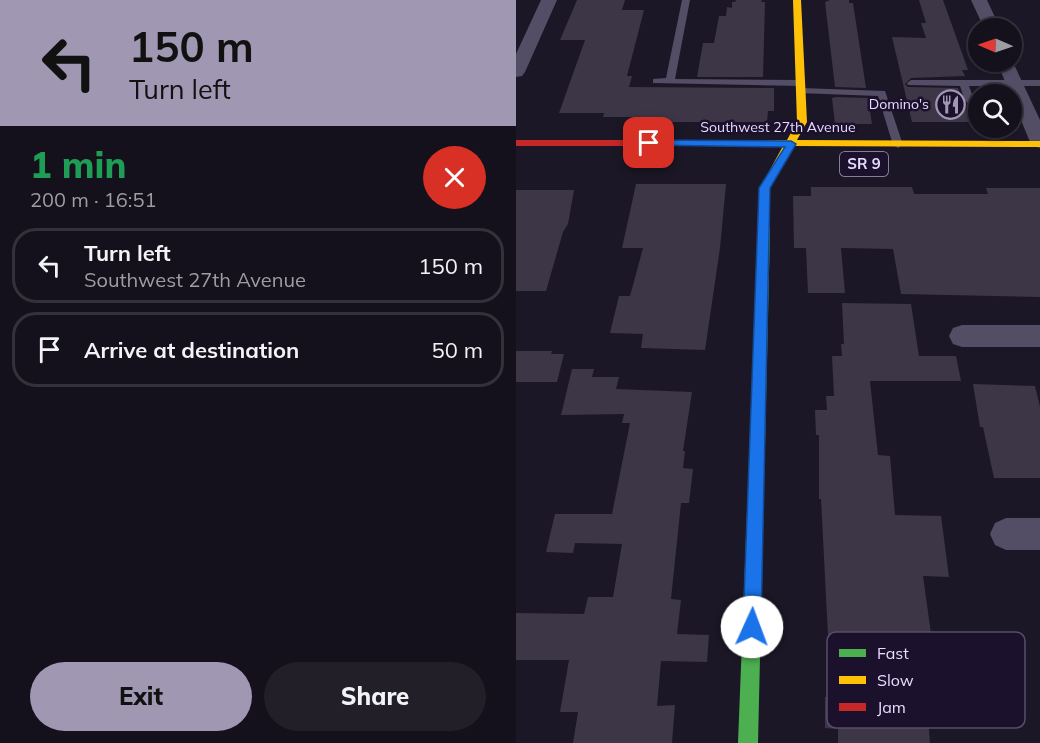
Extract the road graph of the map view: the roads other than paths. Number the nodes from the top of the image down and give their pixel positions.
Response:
1 (549, 0) edge
2 (686, 0) edge
3 (797, 0) edge
4 (979, 0) edge
5 (987, 18) edge
6 (516, 72) edge
7 (1010, 72) edge
8 (656, 81) dead end
9 (670, 81) junction
10 (963, 82) junction
11 (1040, 82) edge
12 (912, 83) dead end
13 (1015, 83) junction
14 (801, 87) junction
15 (968, 95) edge
16 (1022, 112) edge
17 (516, 143) edge
18 (1040, 143) edge
19 (791, 144) junction
20 (898, 145) junction
21 (962, 336) dead end
22 (1040, 336) edge
23 (1006, 534) dead end
24 (1040, 534) edge
25 (748, 743) edge

1 - 6 street
2 - 9 lane
3 - 14 main road
4 - 5 street
7 - 13 street
8 - 9 lane
9 - 14 lane
10 - 12 lane
10 - 13 lane
10 - 15 lane
11 - 13 lane
14 - 19 main road
14 - 20 lane
16 - 18 street
17 - 19 main road, Southwest 27th Avenue / SR 9
18 - 20 main road, Southwest 27th Avenue / SR 9
19 - 20 main road, Southwest 27th Avenue / SR 9
19 - 25 main road
21 - 22 street
23 - 24 street

